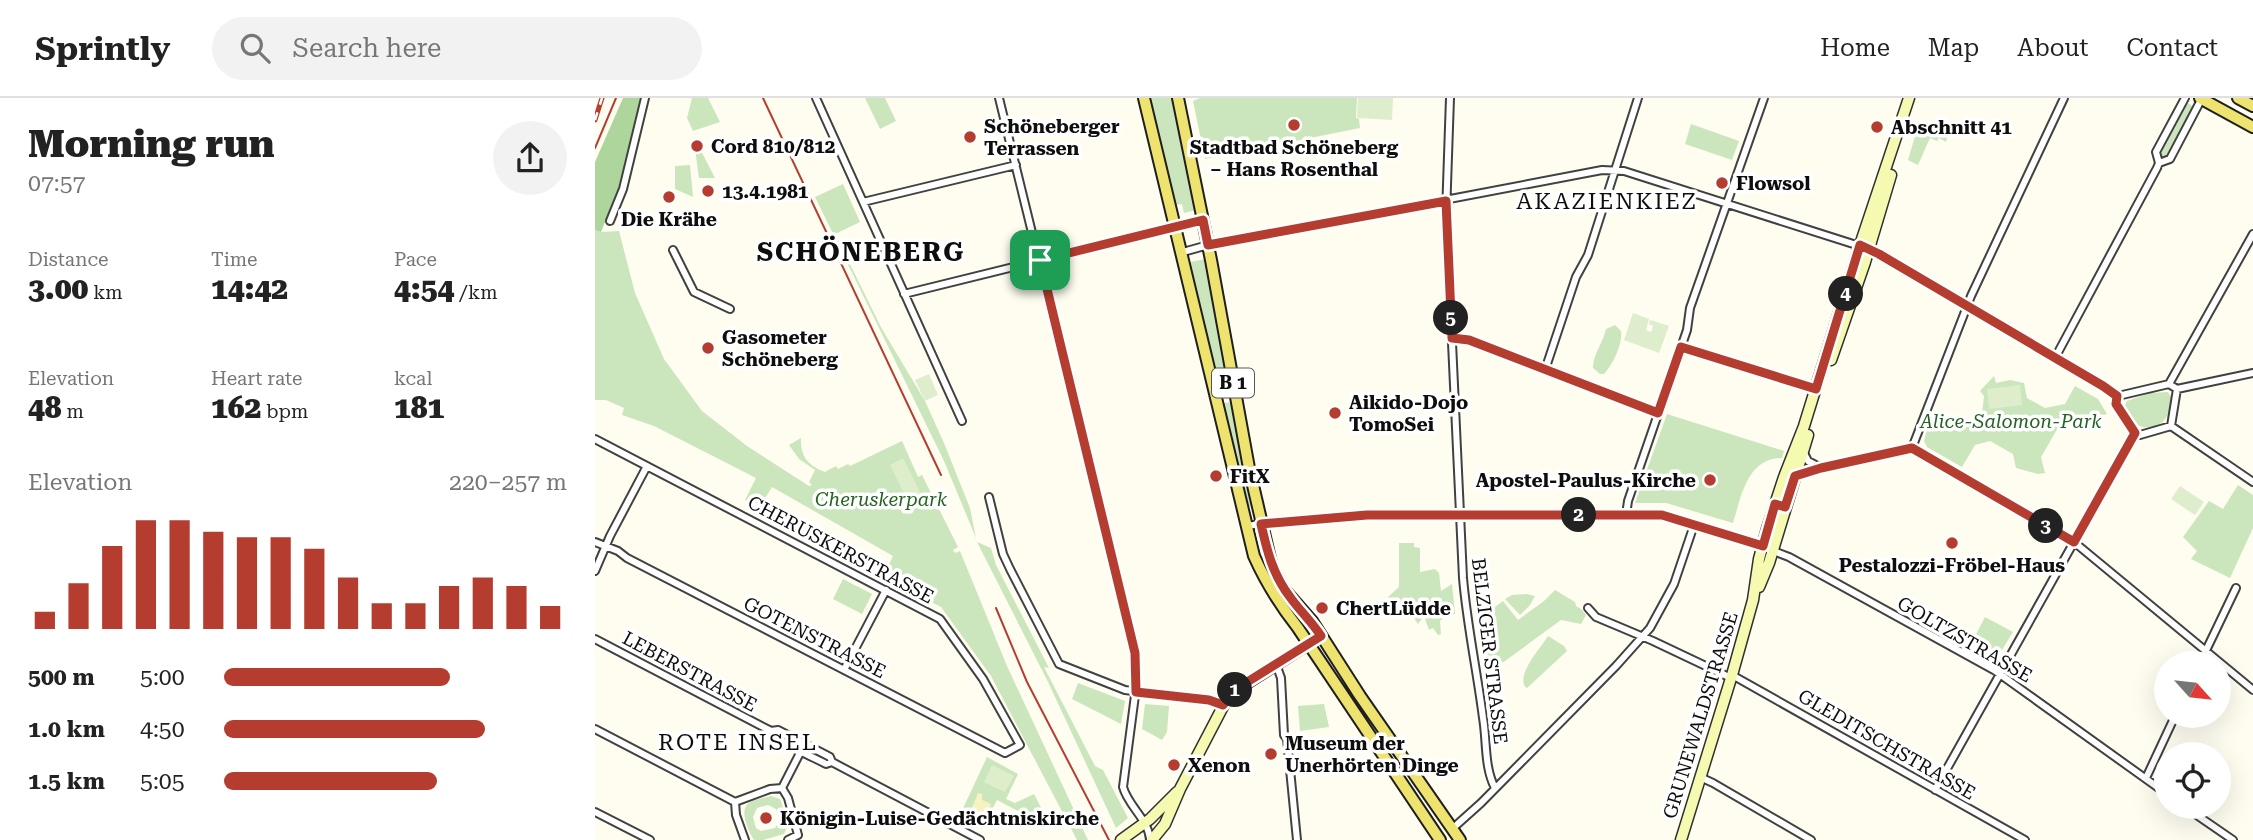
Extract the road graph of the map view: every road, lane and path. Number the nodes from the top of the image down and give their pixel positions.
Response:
1 (645, 98) edge
2 (816, 98) edge
3 (999, 98) edge
4 (1144, 98) edge
5 (1178, 98) edge
6 (1450, 98) edge
7 (1638, 98) edge
8 (1764, 98) edge
9 (1909, 98) edge
10 (1915, 98) edge
11 (2064, 98) edge
12 (2185, 98) edge
13 (2201, 98) edge
14 (2238, 98) edge
15 (2253, 106) edge
16 (2253, 127) edge
17 (2159, 163) junction
18 (1016, 165) junction
19 (1615, 170) junction
20 (1446, 201) junction
21 (863, 202) junction
22 (1727, 202) junction
23 (1203, 220) junction
24 (610, 221) dead end
25 (1177, 226) junction
26 (2253, 234) edge
27 (2251, 244) edge
28 (1208, 245) junction
29 (1865, 247) junction
30 (673, 250) dead end
31 (1183, 253) junction
32 (1040, 260) junction
33 (904, 294) junction
34 (1967, 306) junction
35 (730, 309) dead end
36 (1452, 338) junction
37 (1681, 347) junction
38 (2055, 358) junction
39 (1545, 370) junction
40 (2253, 373) edge
41 (2169, 384) junction
42 (1816, 389) junction
43 (2177, 389) junction
44 (2117, 396) junction
45 (1658, 413) junction
46 (962, 421) dead end
47 (2171, 426) junction
48 (2135, 433) junction
49 (595, 439) edge
50 (1912, 448) junction
51 (1803, 451) junction
52 (647, 466) junction
53 (1821, 468) junction
54 (1795, 476) junction
55 (2253, 482) edge
56 (989, 497) dead end
57 (1780, 505) junction
58 (1460, 515) junction
59 (1626, 515) junction
60 (1261, 524) junction
61 (1694, 525) junction
62 (1247, 526) junction
63 (595, 542) edge
64 (2074, 542) junction
65 (606, 546) junction
66 (1768, 548) junction
67 (595, 571) edge
68 (2237, 588) dead end
69 (886, 590) junction
70 (1588, 608) dead end
71 (1321, 636) junction
72 (1643, 636) junction
73 (595, 639) edge
74 (1309, 644) junction
75 (2206, 651) joint
76 (1276, 664) junction
77 (844, 670) junction
78 (2231, 672) edge
79 (2001, 674) junction
80 (1732, 677) junction
81 (2253, 690) edge
82 (1136, 692) junction
83 (1223, 705) junction
84 (2169, 728) edge
85 (595, 729) edge
86 (1020, 745) joint
87 (803, 747) junction
88 (1700, 777) junction
89 (2146, 778) junction
90 (2154, 784) edge
91 (782, 788) junction
92 (1495, 788) junction
93 (1180, 789) junction
94 (1935, 790) junction
95 (735, 802) junction
96 (595, 811) edge
97 (2202, 819) edge
98 (1144, 824) junction
99 (1452, 829) junction
100 (798, 835) junction
101 (1124, 838) edge
102 (650, 840) edge
103 (745, 840) edge
104 (788, 840) edge
105 (808, 840) edge
106 (980, 840) edge
107 (1151, 840) edge
108 (1297, 840) edge
109 (1440, 840) edge
110 (1460, 840) edge
111 (1681, 840) edge
112 (1811, 840) edge
113 (2025, 840) edge
114 (2233, 840) edge

1 - 24 street
2 - 21 street
3 - 18 street
4 - 25 main road, B 1
5 - 23 main road, B 1
6 - 20 street, BELZIGER STRASSE
7 - 19 street
8 - 22 street
9 - 29 main road, GRUNEWALDSTRASSE
10 - 29 main road, GRUNEWALDSTRASSE
11 - 34 street
12 - 17 street
13 - 16 main road
13 - 17 street
14 - 15 main road
17 - 38 street
18 - 21 street
18 - 32 street
19 - 20 street
19 - 22 street
19 - 39 street
20 - 28 street
20 - 36 street, BELZIGER STRASSE
21 - 33 street
22 - 29 street
22 - 37 street
23 - 25 street
23 - 28 main road, B 1
25 - 31 main road, B 1
25 - 32 street
26 - 27 street
27 - 41 street
28 - 31 street
28 - 60 main road, B 1
29 - 34 street
29 - 42 main road, GRUNEWALDSTRASSE
29 - 51 main road, GRUNEWALDSTRASSE
30 - 35 street
31 - 62 main road, B 1
32 - 33 street
32 - 82 street
33 - 46 street
34 - 38 street
34 - 50 street
36 - 39 street
36 - 58 street, BELZIGER STRASSE
37 - 42 street
37 - 45 street
38 - 44 street
39 - 45 street
40 - 43 street
41 - 43 street
41 - 44 street
42 - 57 main road, GRUNEWALDSTRASSE
43 - 47 street
44 - 48 street
45 - 59 street
47 - 48 street
47 - 55 street
48 - 64 street
49 - 52 street, CHERUSKERSTRASSE
50 - 53 street
50 - 64 street
51 - 53 street
51 - 54 main road, GRUNEWALDSTRASSE
52 - 65 street
52 - 69 street, CHERUSKERSTRASSE
53 - 54 street
54 - 57 main road, GRUNEWALDSTRASSE
56 - 82 street
57 - 66 main road, GRUNEWALDSTRASSE
58 - 59 street, GOLTZSTRASSE
58 - 60 street, GOLTZSTRASSE
58 - 92 street, BELZIGER STRASSE
59 - 61 street, GOLTZSTRASSE
60 - 62 street, GOLTZSTRASSE
60 - 71 main road, B 1
61 - 66 street, GOLTZSTRASSE
61 - 72 street
62 - 74 main road, B 1
63 - 65 street, GOTENSTRASSE
64 - 75 street
64 - 79 street
65 - 67 street
65 - 77 street, GOTENSTRASSE
66 - 79 street, GOLTZSTRASSE
66 - 80 main road, GRUNEWALDSTRASSE
68 - 75 street
69 - 77 street
69 - 86 street, CHERUSKERSTRASSE
70 - 72 street, GLEDITSCHSTRASSE
71 - 74 main road
71 - 99 main road, B 1
72 - 80 street, GLEDITSCHSTRASSE
72 - 92 street
73 - 87 street, LEBERSTRASSE
74 - 76 main road
74 - 109 main road, B 1
76 - 83 main road
76 - 108 street
77 - 86 street, GOTENSTRASSE
78 - 81 street
79 - 89 street, GOLTZSTRASSE
79 - 94 street
80 - 88 main road, GRUNEWALDSTRASSE
80 - 94 street, GLEDITSCHSTRASSE
82 - 83 street
82 - 98 street
83 - 93 main road
84 - 89 street
85 - 95 street
87 - 91 street
87 - 106 street, LEBERSTRASSE
88 - 111 main road, GRUNEWALDSTRASSE
88 - 112 street
89 - 90 street, GOLTZSTRASSE
91 - 95 street
91 - 100 street
92 - 99 street
93 - 98 main road
93 - 107 main road
94 - 113 street, GLEDITSCHSTRASSE
95 - 103 street
96 - 102 street
97 - 114 street
98 - 101 main road
98 - 107 street
99 - 110 main road, B 1
100 - 104 street
100 - 105 street

